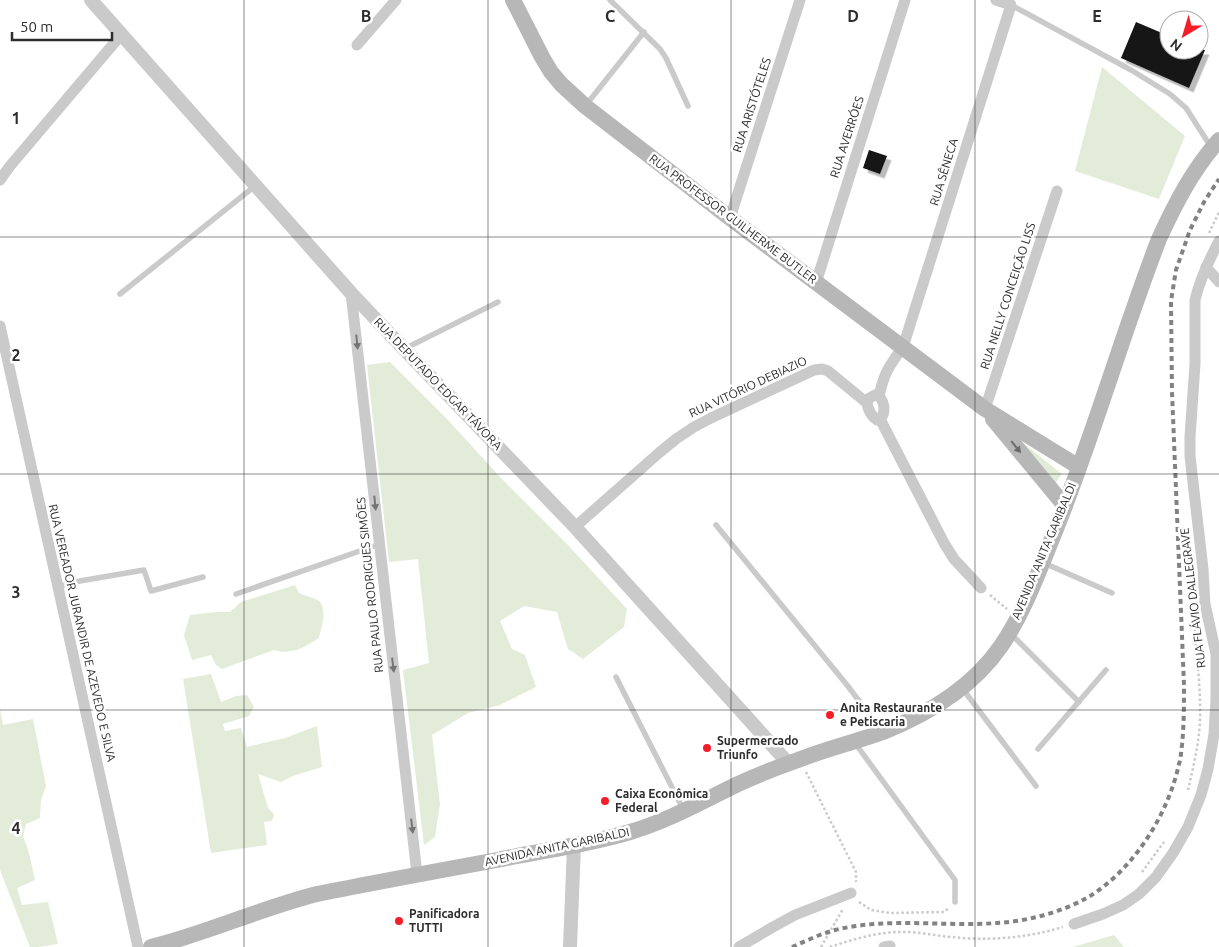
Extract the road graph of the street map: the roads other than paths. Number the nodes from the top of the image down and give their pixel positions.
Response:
1 (91, 0) edge
2 (396, 0) edge
3 (513, 0) edge
4 (610, 0) edge
5 (800, 0) edge
6 (905, 0) edge
7 (996, 0) edge
8 (1010, 5) junction
9 (644, 32) junction
10 (122, 35) junction
11 (357, 45) dead end
12 (585, 106) junction
13 (688, 106) dead end
14 (1215, 144) edge
15 (0, 180) edge
16 (255, 186) junction
17 (1057, 191) dead end
18 (730, 218) junction
19 (1219, 241) edge
20 (1206, 267) junction
21 (1219, 282) edge
22 (816, 283) junction
23 (351, 293) junction
24 (120, 294) dead end
25 (498, 302) dead end
26 (0, 326) edge
27 (903, 347) junction
28 (404, 349) junction
29 (879, 396) junction
30 (866, 402) junction
31 (985, 409) junction
32 (880, 419) junction
33 (1079, 468) junction
34 (1064, 506) junction
35 (716, 525) dead end
36 (575, 527) junction
37 (380, 544) junction
38 (1042, 562) junction
39 (203, 577) dead end
40 (58, 586) junction
41 (981, 588) road end
42 (1112, 593) dead end
43 (236, 594) dead end
44 (1009, 632) junction
45 (1217, 656) edge
46 (1106, 670) dead end
47 (616, 676) dead end
48 (962, 688) junction
49 (1079, 702) junction
50 (882, 732) junction
51 (854, 742) junction
52 (1038, 749) dead end
53 (794, 762) junction
54 (1036, 786) dead end
55 (684, 811) junction
56 (574, 845) junction
57 (417, 874) junction
58 (851, 893) road end
59 (955, 902) road end
60 (1074, 924) road end
61 (138, 947) edge
62 (151, 947) edge
63 (570, 947) edge
64 (739, 947) edge

1 - 10 street, RUA DEPUTADO EDGAR TÁVORA
2 - 11 street
3 - 12 main road, RUA PROFESSOR GUILHERME BUTLER
4 - 9 lane
5 - 18 street, RUA ARISTÓTELES
6 - 22 street, RUA AVERRÓES
7 - 8 street
8 - 14 lane
8 - 27 street, RUA SÊNECA
9 - 12 lane
9 - 13 lane
10 - 15 street
10 - 16 street, RUA DEPUTADO EDGAR TÁVORA
12 - 18 main road, RUA PROFESSOR GUILHERME BUTLER
14 - 33 main road, AVENIDA ANITA GARIBALDI
16 - 23 street, RUA DEPUTADO EDGAR TÁVORA
16 - 24 lane
17 - 31 street, RUA NELLY CONCEIÇÃO LISS
18 - 22 main road, RUA PROFESSOR GUILHERME BUTLER
19 - 20 street, RUA FLÁVIO DALLEGRAVE
20 - 21 street
20 - 45 street, RUA FLÁVIO DALLEGRAVE
22 - 27 main road, RUA PROFESSOR GUILHERME BUTLER
23 - 28 street, RUA DEPUTADO EDGAR TÁVORA
23 -> 37 street, RUA PAULO RODRIGUES SIMÕES
25 - 28 lane
26 - 40 street, RUA VEREADOR JURANDIR DE AZEVEDO E SILVA
27 - 29 street, RUA SÊNECA
27 - 31 main road, RUA PROFESSOR GUILHERME BUTLER
28 - 36 street, RUA DEPUTADO EDGAR TÁVORA
29 - 30 street
29 - 32 street
30 - 32 street
30 - 36 street, RUA VITÓRIO DEBIAZIO
31 - 33 main road, RUA PROFESSOR GUILHERME BUTLER
31 -> 34 main road, RUA PROFESSOR GUILHERME BUTLER
32 - 41 street
33 - 34 main road, AVENIDA ANITA GARIBALDI
34 - 38 main road, AVENIDA ANITA GARIBALDI
35 - 50 lane
36 - 53 street, RUA DEPUTADO EDGAR TÁVORA
37 - 43 lane
37 -> 57 street, RUA PAULO RODRIGUES SIMÕES
38 - 42 lane
38 - 44 main road, AVENIDA ANITA GARIBALDI
39 - 40 lane
40 - 61 street, RUA VEREADOR JURANDIR DE AZEVEDO E SILVA
44 - 48 main road, AVENIDA ANITA GARIBALDI
44 - 49 lane
45 - 60 street, RUA FLÁVIO DALLEGRAVE
46 - 49 lane
47 - 55 lane
48 - 50 main road, AVENIDA ANITA GARIBALDI
48 - 54 lane
49 - 52 lane
50 - 51 main road, AVENIDA ANITA GARIBALDI
51 - 53 main road, AVENIDA ANITA GARIBALDI
51 - 59 lane
53 - 55 main road, AVENIDA ANITA GARIBALDI
55 - 56 main road, AVENIDA ANITA GARIBALDI
56 - 57 main road, AVENIDA ANITA GARIBALDI
56 - 63 street
57 - 62 main road, AVENIDA ANITA GARIBALDI
58 - 64 street

